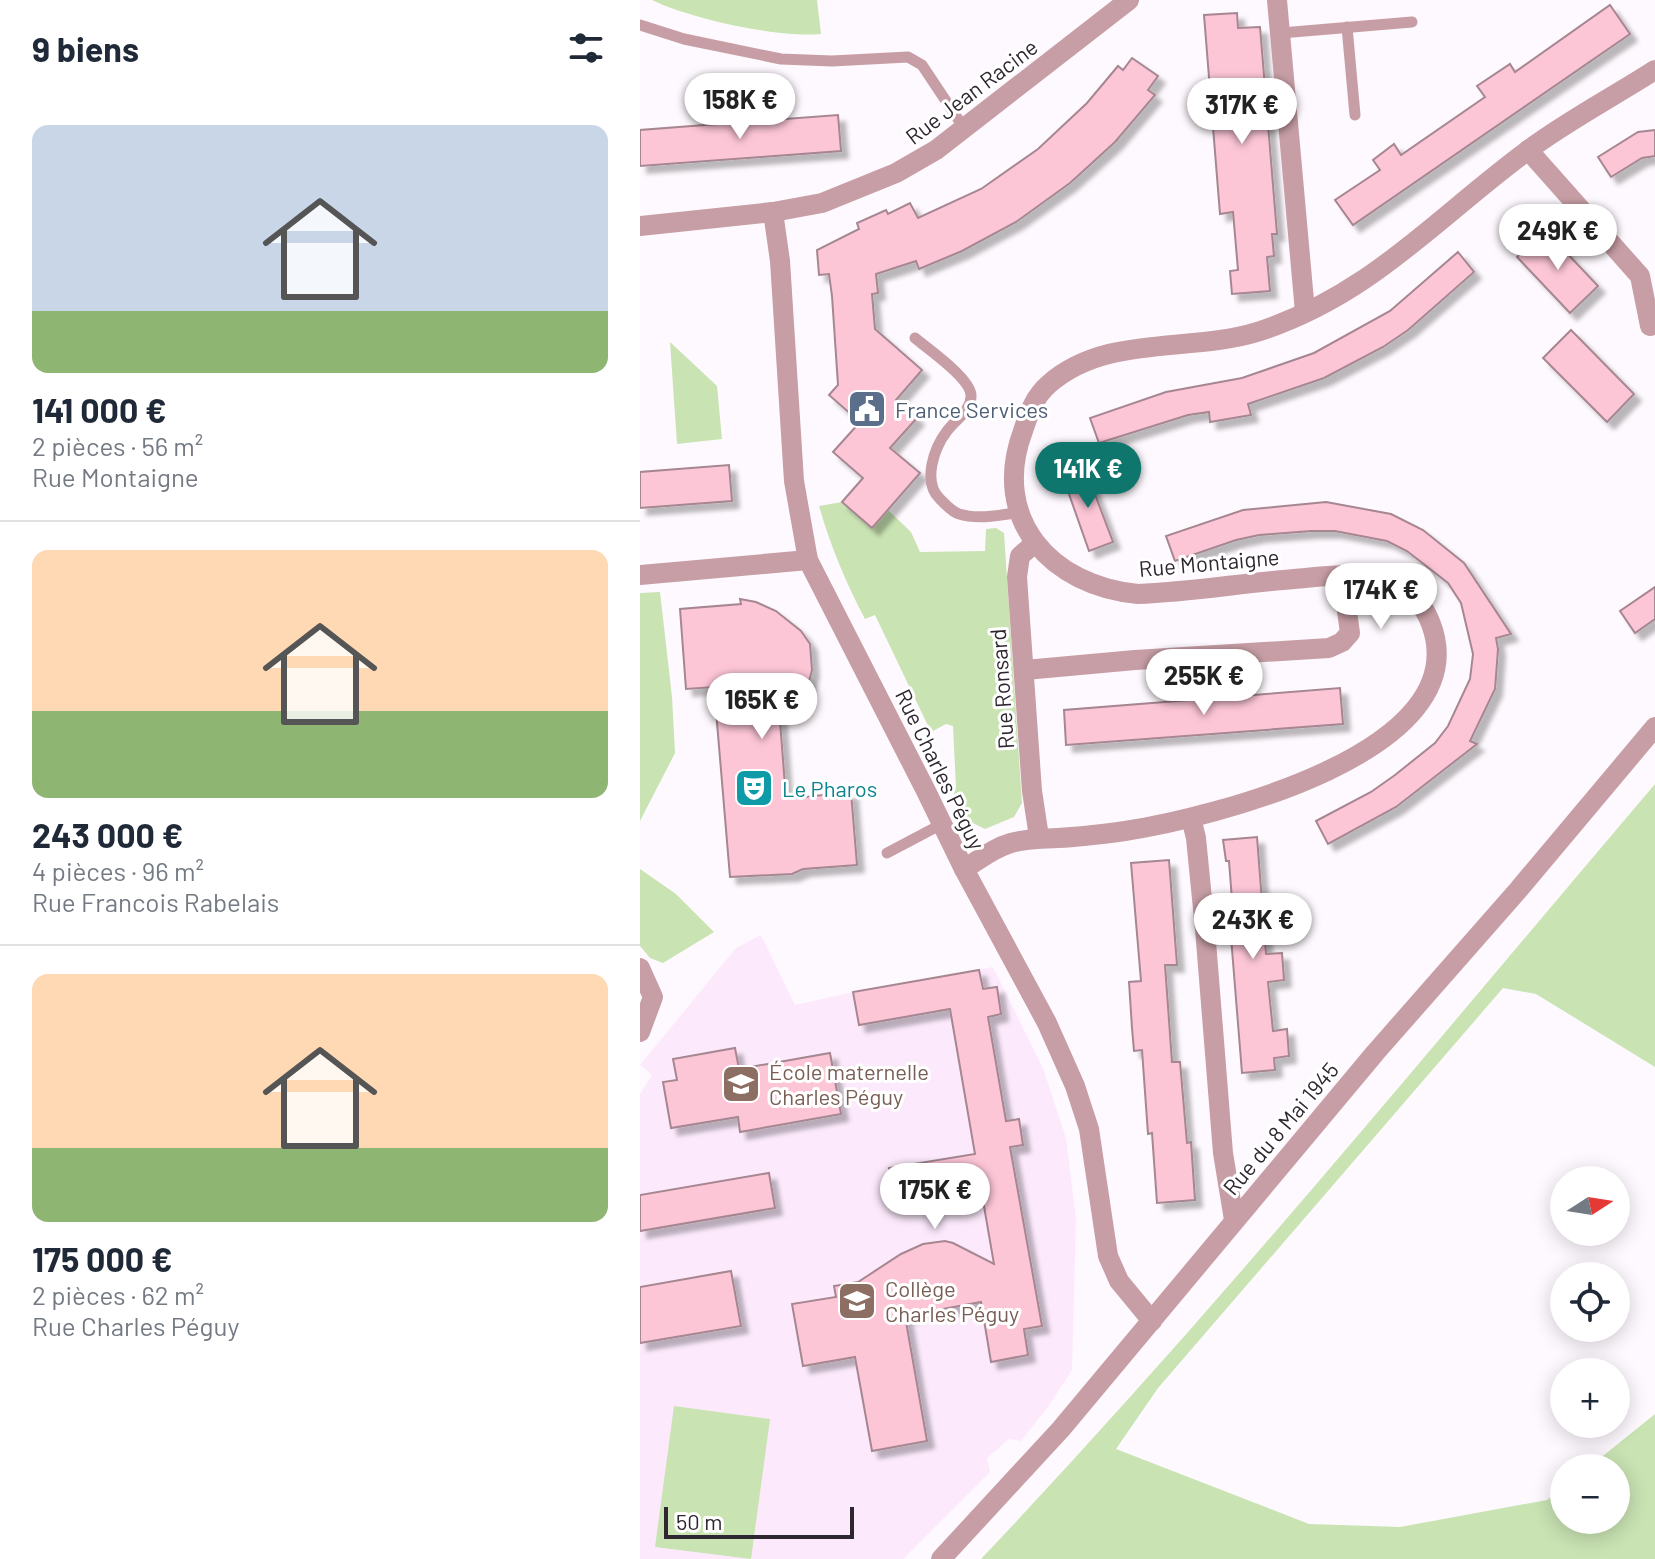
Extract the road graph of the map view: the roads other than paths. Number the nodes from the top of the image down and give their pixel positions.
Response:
1 (1129, 0) edge
2 (1277, 0) edge
3 (1412, 22) dead end
4 (640, 25) edge
5 (1347, 27) junction
6 (1281, 33) junction
7 (1655, 70) edge
8 (1355, 115) dead end
9 (964, 128) junction
10 (1528, 150) junction
11 (773, 212) junction
12 (640, 226) edge
13 (1305, 312) junction
14 (1650, 326) dead end
15 (915, 338) dead end
16 (1021, 512) junction
17 (1034, 544) junction
18 (808, 560) junction
19 (640, 575) edge
20 (1342, 575) junction
21 (1025, 670) junction
22 (1655, 727) edge
23 (1191, 818) junction
24 (942, 824) junction
25 (1039, 837) junction
26 (887, 853) dead end
27 (964, 869) junction
28 (640, 968) edge
29 (640, 1032) edge
30 (1234, 1220) junction
31 (1152, 1321) junction
32 (941, 1559) edge

1 - 9 street, Rue Jean Racine
2 - 6 street
3 - 5 lane
4 - 9 lane
5 - 6 lane
5 - 8 lane
6 - 13 street
7 - 10 street, Rue Montaigne
9 - 11 street, Rue Jean Racine
10 - 13 street, Rue Montaigne
10 - 14 street
11 - 12 street, Rue Jean Racine
11 - 18 street, Rue Charles Péguy
13 - 16 street, Rue Montaigne
15 - 16 lane
16 - 17 street, Rue Montaigne
17 - 20 street, Rue Montaigne
17 - 21 street, Rue Ronsard
18 - 19 street
18 - 24 street, Rue Charles Péguy
20 - 21 street
20 - 23 street, Rue Montaigne
21 - 25 street, Rue Ronsard
22 - 30 street, Rue du 8 Mai 1945
23 - 25 street, Rue Montaigne
23 - 30 street
24 - 26 lane
24 - 27 street, Rue Charles Péguy
25 - 27 street, Rue Montaigne
27 - 31 street, Rue Charles Péguy
28 - 29 street
30 - 31 street, Rue du 8 Mai 1945
31 - 32 street, Rue du 8 Mai 1945

